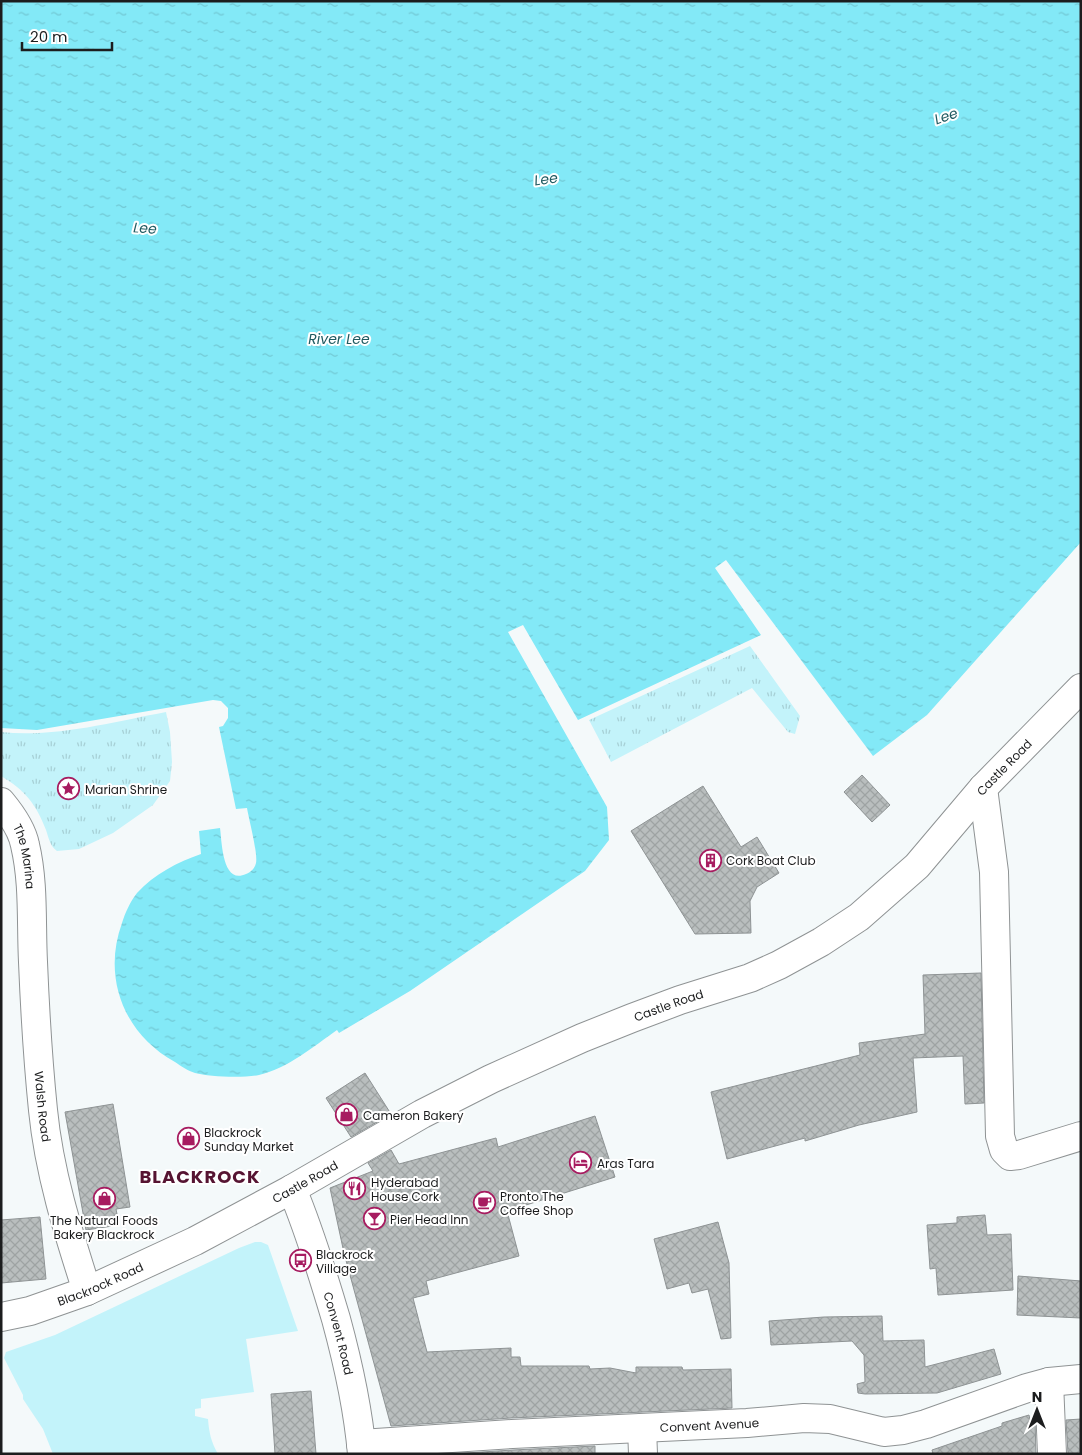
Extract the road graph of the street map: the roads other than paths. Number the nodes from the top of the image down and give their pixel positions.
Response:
1 (1081, 688) edge
2 (983, 788) junction
3 (1, 802) edge
4 (32, 916) joint
5 (1081, 1136) edge
6 (292, 1189) junction
7 (195, 1241) joint
8 (87, 1291) junction
9 (1, 1317) edge
10 (1081, 1379) edge
11 (1049, 1382) junction
12 (643, 1441) edge
13 (361, 1449) edge
14 (1052, 1454) edge

1 - 2 street, Castle Road
2 - 5 street
2 - 6 street, Castle Road
3 - 4 street, The Marina
4 - 8 street, Walsh Road
6 - 7 street, Castle Road
6 - 13 street, Convent Road
7 - 8 street, Blackrock Road
8 - 9 street, Blackrock Road
10 - 11 street, Convent Avenue
11 - 12 street, Convent Avenue
11 - 14 street
12 - 13 street, Convent Avenue

